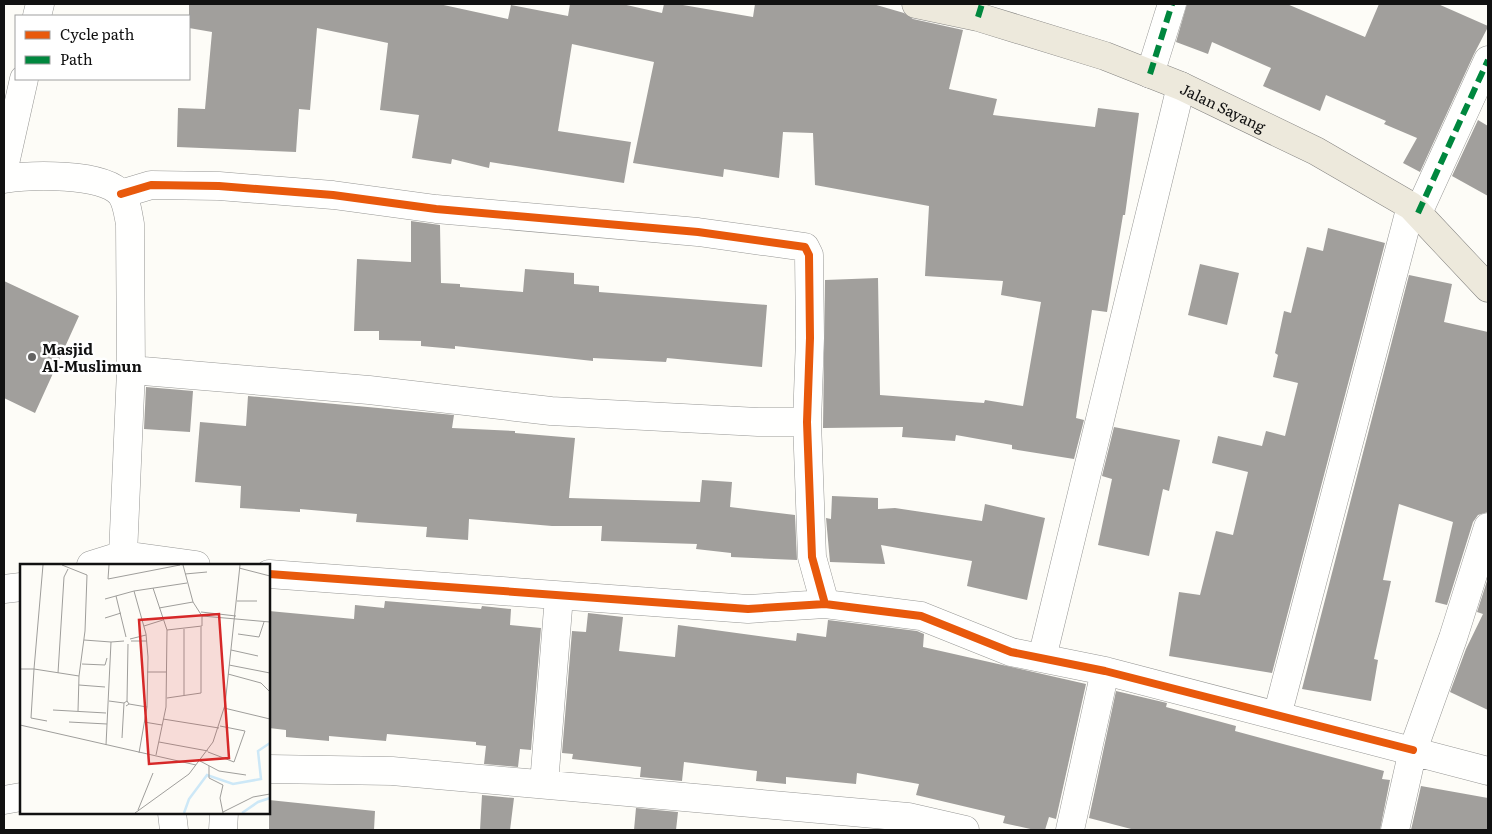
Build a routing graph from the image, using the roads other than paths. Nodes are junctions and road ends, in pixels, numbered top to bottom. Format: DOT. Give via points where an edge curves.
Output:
graph roads {
  1 [pos="916,4"];
  2 [pos="1172,4"];
  3 [pos="980,10"];
  4 [pos="1488,60"];
  5 [pos="1150,74"];
  6 [pos="24,80"];
  7 [pos="1181,86"];
  8 [pos="4,168"];
  9 [pos="4,179"];
  10 [pos="120,194"];
  11 [pos="1414,209"];
  12 [pos="1488,288"];
  13 [pos="131,370"];
  14 [pos="808,422"];
  15 [pos="1488,527"];
  16 [pos="123,555"];
  17 [pos="94,564"];
  18 [pos="189,564"];
  19 [pos="270,574"];
  20 [pos="559,596"];
  21 [pos="825,604"];
  22 [pos="1042,658"];
  23 [pos="1105,671"];
  24 [pos="1277,716"];
  25 [pos="1413,750"];
  26 [pos="270,769"];
  27 [pos="1488,771"];
  28 [pos="544,784"];
  29 [pos="20,797"];
  30 [pos="4,800"];
  31 [pos="172,814"];
  32 [pos="224,814"];
  33 [pos="906,824"];
  34 [pos="174,830"];
  35 [pos="223,830"];
  36 [pos="965,830"];
  37 [pos="1070,830"];
  38 [pos="1394,830"];
  1 -- 3 [label="main road, Jalan Sayang"];
  2 -- 5 [label="street"];
  3 -- 5 [label="main road, Jalan Sayang"];
  4 -- 11 [label="street"];
  5 -- 7 [label="main road, Jalan Sayang"];
  6 -- 8 [label="street"];
  7 -- 11 [label="main road, Jalan Sayang" via="1316,151"];
  7 -- 22 [label="street"];
  9 -- 10 [label="street" via="25,175 59,176 106,185"];
  10 -- 13 [label="street" via="130,224"];
  10 -- 14 [label="street" via="151,185 219,186 323,194 436,209 698,232 805,247 809,255"];
  11 -- 12 [label="main road, Jalan Sayang"];
  11 -- 24 [label="street"];
  13 -- 14 [label="street" via="369,390 551,411"];
  13 -- 16 [label="street"];
  14 -- 21 [label="street" via="812,557"];
  15 -- 25 [label="street"];
  16 -- 17 [label="street"];
  16 -- 18 [label="street"];
  19 -- 20 [label="street"];
  20 -- 21 [label="street" via="748,609"];
  20 -- 28 [label="street"];
  21 -- 22 [label="street" via="921,616 1011,652"];
  22 -- 23 [label="street"];
  23 -- 24 [label="street"];
  23 -- 37 [label="street"];
  24 -- 25 [label="street"];
  25 -- 27 [label="street"];
  25 -- 38 [label="street"];
  26 -- 28 [label="street" via="392,772"];
  28 -- 33 [label="street"];
  29 -- 30 [label="street"];
  31 -- 34 [label="street"];
  32 -- 35 [label="street"];
  33 -- 36 [label="street"];
}
